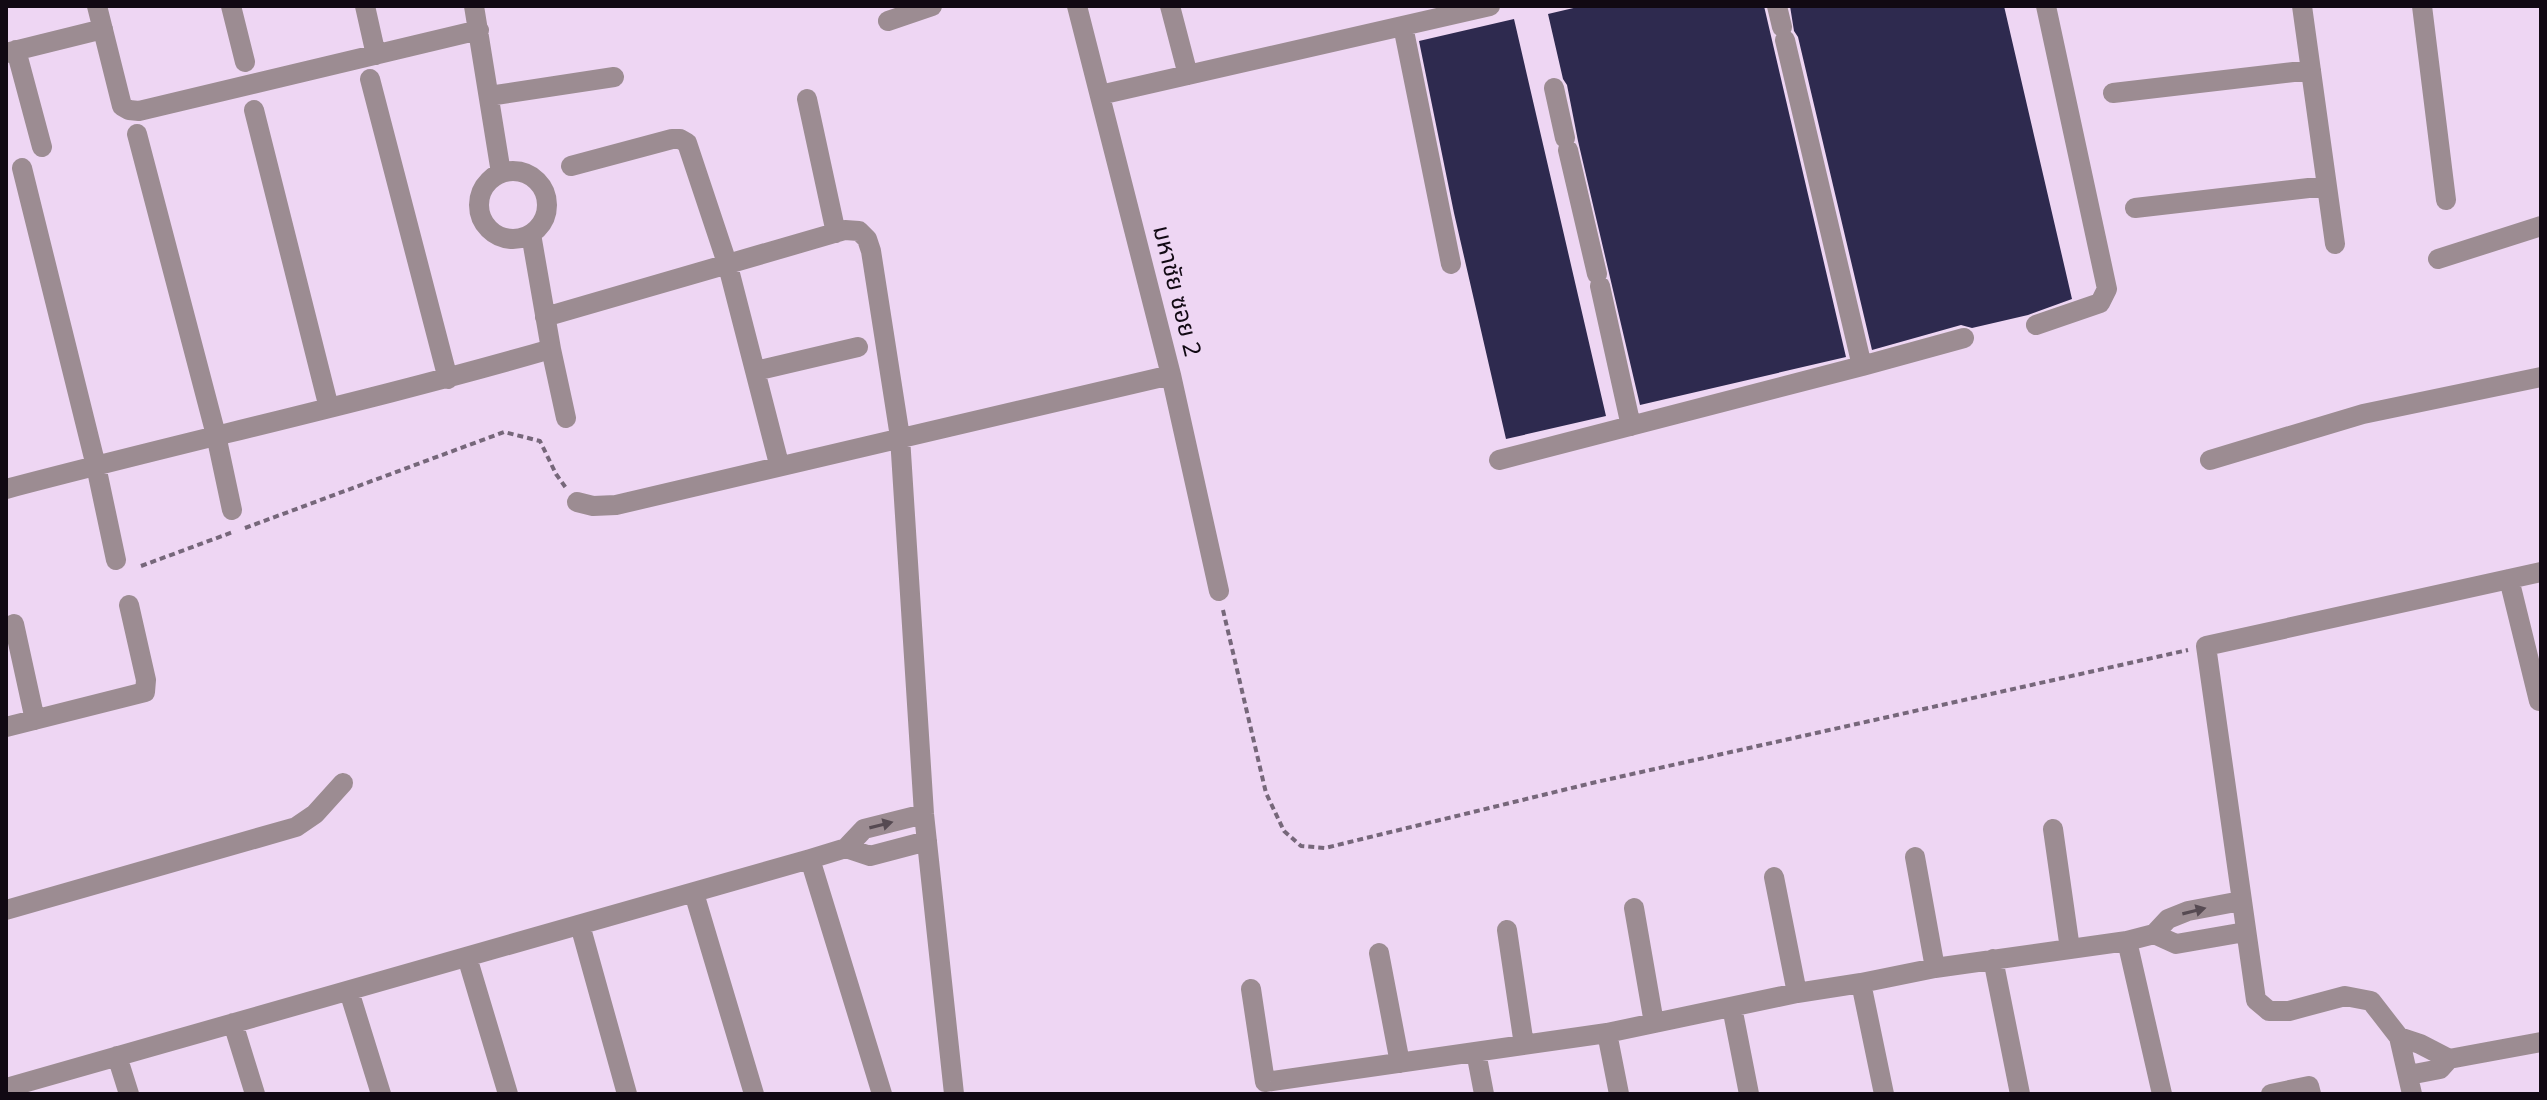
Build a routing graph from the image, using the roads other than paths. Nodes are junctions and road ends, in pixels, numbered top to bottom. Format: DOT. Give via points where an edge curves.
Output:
graph roads {
  1 [pos="97,6"];
  2 [pos="231,6"];
  3 [pos="365,6"];
  4 [pos="474,6"];
  5 [pos="932,6"];
  6 [pos="1077,6"];
  7 [pos="1170,6"];
  8 [pos="1490,6"];
  9 [pos="1777,6"];
  10 [pos="2046,6"];
  11 [pos="2302,6"];
  12 [pos="2422,6"];
  13 [pos="888,21"];
  14 [pos="1403,26"];
  15 [pos="103,29"];
  16 [pos="479,30"];
  17 [pos="11,52"];
  18 [pos="376,55"];
  19 [pos="245,62"];
  20 [pos="2311,70"];
  21 [pos="1188,75"];
  22 [pos="614,77"];
  23 [pos="370,79"];
  24 [pos="1554,88"];
  25 [pos="2113,93"];
  26 [pos="1100,95"];
  27 [pos="489,96"];
  28 [pos="807,99"];
  29 [pos="254,110"];
  30 [pos="137,134"];
  31 [pos="42,147"];
  32 [pos="571,166"];
  33 [pos="22,168"];
  34 [pos="501,173"];
  35 [pos="2326,186"];
  36 [pos="2446,200"];
  37 [pos="2135,208"];
  38 [pos="2541,226"];
  39 [pos="836,233"];
  40 [pos="531,234"];
  41 [pos="2335,244"];
  42 [pos="2438,259"];
  43 [pos="1451,264"];
  44 [pos="728,266"];
  45 [pos="545,317"];
  46 [pos="2036,325"];
  47 [pos="1964,338"];
  48 [pos="858,347"];
  49 [pos="551,349"];
  50 [pos="1862,366"];
  51 [pos="756,371"];
  52 [pos="1171,375"];
  53 [pos="2541,377"];
  54 [pos="448,379"];
  55 [pos="329,408"];
  56 [pos="566,418"];
  57 [pos="1631,426"];
  58 [pos="216,435"];
  59 [pos="900,437"];
  60 [pos="778,460"];
  61 [pos="1499,460"];
  62 [pos="2210,460"];
  63 [pos="96,466"];
  64 [pos="6,489"];
  65 [pos="577,502"];
  66 [pos="232,510"];
  67 [pos="116,560"];
  68 [pos="2541,572"];
  69 [pos="2509,579"];
  70 [pos="1219,591"];
  71 [pos="129,605"];
  72 [pos="14,624"];
  73 [pos="2539,701"];
  74 [pos="35,720"];
  75 [pos="6,727"];
  76 [pos="343,783"];
  77 [pos="924,814"];
  78 [pos="2053,829"];
  79 [pos="927,841"];
  80 [pos="846,848"];
  81 [pos="1915,857"];
  82 [pos="810,859"];
  83 [pos="1774,877"];
  84 [pos="694,893"];
  85 [pos="2241,901"];
  86 [pos="1634,908"];
  87 [pos="6,910"];
  88 [pos="580,925"];
  89 [pos="1507,930"];
  90 [pos="2245,932"];
  91 [pos="2154,934"];
  92 [pos="2127,941"];
  93 [pos="2070,949"];
  94 [pos="1379,953"];
  95 [pos="467,957"];
  96 [pos="1993,959"];
  97 [pos="1935,968"];
  98 [pos="1861,983"];
  99 [pos="1251,989"];
  100 [pos="349,991"];
  101 [pos="1797,993"];
  102 [pos="1732,1007"];
  103 [pos="233,1023"];
  104 [pos="1654,1023"];
  105 [pos="1607,1033"];
  106 [pos="2399,1037"];
  107 [pos="2541,1042"];
  108 [pos="1524,1045"];
  109 [pos="1476,1052"];
  110 [pos="117,1056"];
  111 [pos="2449,1059"];
  112 [pos="1400,1063"];
  113 [pos="2410,1085"];
  114 [pos="6,1088"];
  115 [pos="129,1094"];
  116 [pos="255,1094"];
  117 [pos="381,1094"];
  118 [pos="508,1094"];
  119 [pos="627,1094"];
  120 [pos="754,1094"];
  121 [pos="882,1094"];
  122 [pos="954,1094"];
  123 [pos="1484,1094"];
  124 [pos="1619,1094"];
  125 [pos="1749,1094"];
  126 [pos="1884,1094"];
  127 [pos="2020,1094"];
  128 [pos="2162,1094"];
  129 [pos="2271,1094"];
  130 [pos="2311,1094"];
  1 -- 15 [label="street"];
  2 -- 19 [label="street"];
  3 -- 18 [label="street"];
  4 -- 16 [label="street"];
  5 -- 13 [label="street"];
  6 -- 26 [label="street, มหาชัย ซอย 2"];
  7 -- 21 [label="street"];
  8 -- 14 [label="street"];
  9 -- 50 [label="street"];
  10 -- 46 [label="street" via="2107,289 2100,303"];
  11 -- 20 [label="street"];
  12 -- 36 [label="street"];
  14 -- 21 [label="street"];
  14 -- 43 [label="street"];
  15 -- 17 [label="street"];
  15 -- 18 [label="street" via="122,106 139,111"];
  16 -- 18 [label="street"];
  16 -- 27 [label="street"];
  17 -- 31 [label="street"];
  20 -- 25 [label="street"];
  20 -- 35 [label="street"];
  21 -- 26 [label="street"];
  22 -- 27 [label="street"];
  23 -- 54 [label="street"];
  24 -- 57 [label="street"];
  26 -- 52 [label="street, มหาชัย ซอย 2"];
  27 -- 34 [label="street"];
  28 -- 39 [label="street"];
  29 -- 55 [label="street"];
  30 -- 58 [label="street"];
  32 -- 44 [label="street" via="672,139 687,143"];
  33 -- 63 [label="street"];
  34 -- 40 [label="street" via="523,172 541,184 545,217"];
  34 -- 40 [label="street" via="482,189 480,214 495,234 519,239"];
  35 -- 37 [label="street"];
  35 -- 41 [label="street"];
  38 -- 42 [label="street"];
  39 -- 44 [label="street"];
  39 -- 59 [label="street" via="859,231 871,251"];
  40 -- 45 [label="street"];
  44 -- 45 [label="street"];
  44 -- 51 [label="street"];
  45 -- 49 [label="street"];
  47 -- 50 [label="street"];
  48 -- 51 [label="street"];
  49 -- 54 [label="street"];
  49 -- 56 [label="street"];
  50 -- 57 [label="street"];
  51 -- 60 [label="street"];
  52 -- 59 [label="street"];
  52 -- 70 [label="street, มหาชัย ซอย 2"];
  53 -- 62 [label="street" via="2363,414"];
  54 -- 55 [label="street"];
  55 -- 58 [label="street"];
  57 -- 61 [label="street"];
  58 -- 63 [label="street"];
  58 -- 66 [label="street"];
  59 -- 65 [label="street" via="616,505"];
  59 -- 77 [label="street"];
  63 -- 64 [label="street"];
  63 -- 67 [label="street"];
  68 -- 69 [label="street"];
  69 -- 73 [label="street"];
  69 -- 85 [label="street" via="2206,646"];
  71 -- 74 [label="street" via="145,692"];
  72 -- 74 [label="street"];
  74 -- 75 [label="street"];
  76 -- 87 [label="street" via="296,827"];
  77 -- 79 [label="street"];
  80 -- 77 [label="street, one-way" via="864,829"];
  78 -- 93 [label="street"];
  79 -- 80 [label="street" via="870,856"];
  79 -- 122 [label="street"];
  80 -- 82 [label="street"];
  81 -- 97 [label="street"];
  82 -- 84 [label="street"];
  82 -- 121 [label="street"];
  83 -- 101 [label="street"];
  84 -- 88 [label="street"];
  84 -- 120 [label="street"];
  85 -- 90 [label="street"];
  91 -- 85 [label="street, one-way" via="2178,915"];
  86 -- 104 [label="street"];
  88 -- 95 [label="street"];
  88 -- 119 [label="street"];
  89 -- 108 [label="street"];
  90 -- 91 [label="street" via="2176,944"];
  90 -- 106 [label="street" via="2256,1000 2269,1011 2345,996 2371,1001"];
  91 -- 92 [label="street"];
  92 -- 93 [label="street"];
  92 -- 128 [label="street"];
  93 -- 96 [label="street"];
  94 -- 112 [label="street"];
  95 -- 100 [label="street"];
  95 -- 118 [label="street"];
  96 -- 97 [label="street"];
  96 -- 127 [label="street"];
  97 -- 98 [label="street"];
  98 -- 101 [label="street"];
  98 -- 126 [label="street"];
  99 -- 112 [label="street" via="1265,1082"];
  100 -- 103 [label="street"];
  100 -- 117 [label="street"];
  101 -- 102 [label="street"];
  102 -- 104 [label="street"];
  102 -- 125 [label="street"];
  103 -- 110 [label="street"];
  103 -- 116 [label="street"];
  104 -- 105 [label="street"];
  105 -- 108 [label="street"];
  105 -- 124 [label="street"];
  106 -- 111 [label="street"];
  106 -- 113 [label="street"];
  107 -- 111 [label="street"];
  108 -- 109 [label="street"];
  109 -- 112 [label="street"];
  109 -- 123 [label="street"];
  110 -- 114 [label="street"];
  110 -- 115 [label="street"];
  111 -- 113 [label="street"];
  129 -- 130 [label="street" via="2309,1086"];
}
